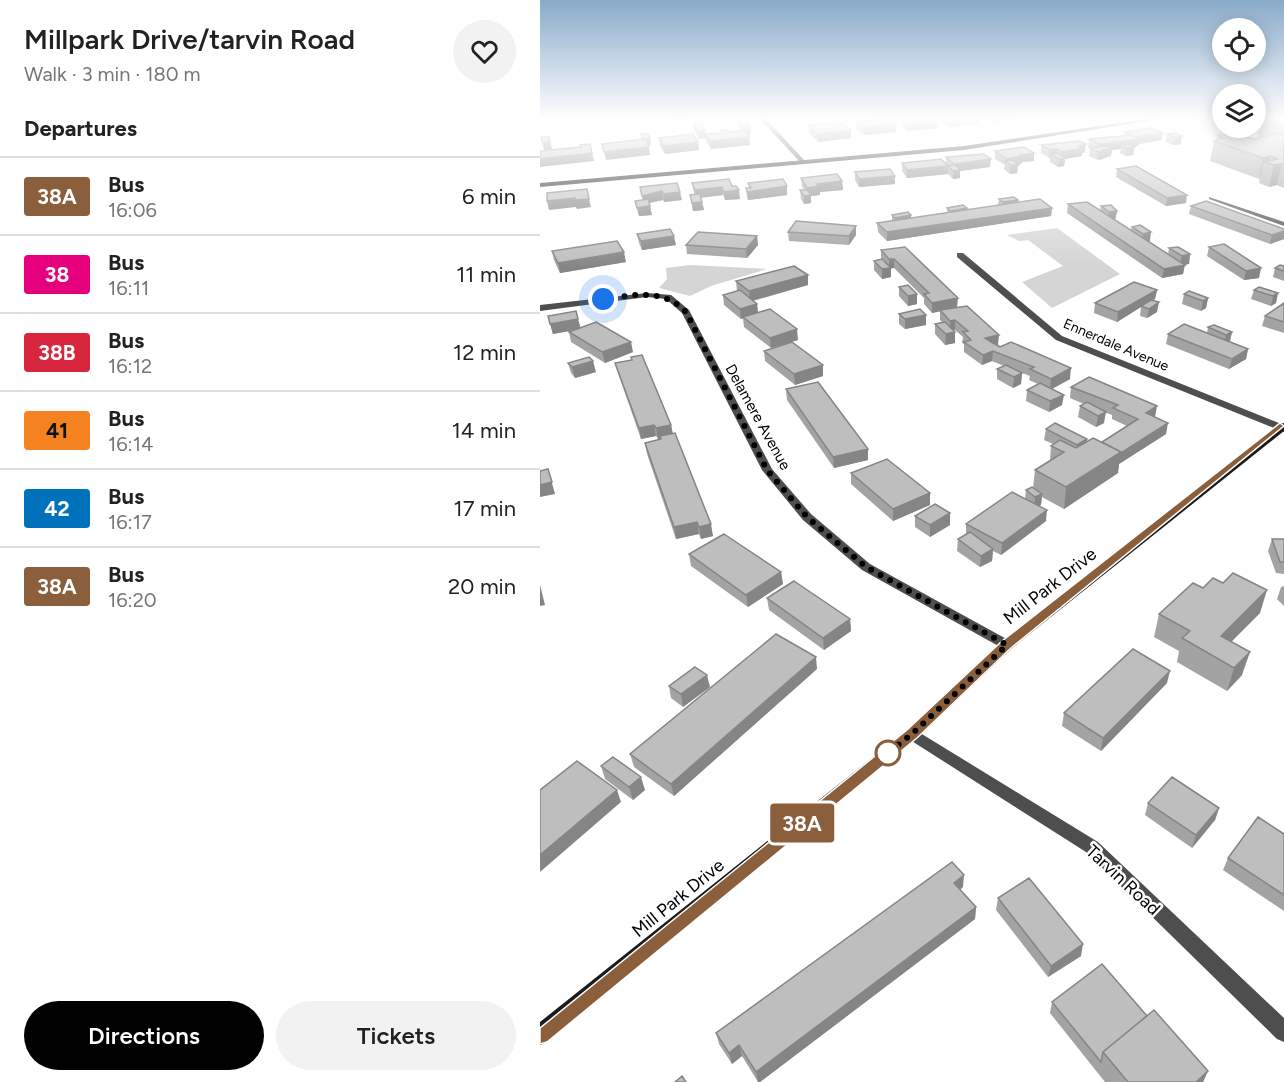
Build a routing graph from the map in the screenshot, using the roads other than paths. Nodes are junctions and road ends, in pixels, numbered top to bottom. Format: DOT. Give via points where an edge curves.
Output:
graph roads {
  1 [pos="740,167"];
  2 [pos="540,185"];
  3 [pos="1211,198"];
  4 [pos="1284,224"];
  5 [pos="960,255"];
  6 [pos="540,308"];
  7 [pos="1283,427"];
  8 [pos="1007,645"];
  9 [pos="912,734"];
  10 [pos="1284,1032"];
  11 [pos="540,1035"];
  1 -- 2 [label="street"];
  3 -- 4 [label="street"];
  5 -- 7 [label="street, Ennerdale Avenue" via="1059,338"];
  6 -- 8 [label="street, Delamere Avenue" via="624,296 668,297 686,312 767,470 807,517 866,567"];
  7 -- 8 [label="street, Mill Park Drive"];
  8 -- 9 [label="street, Mill Park Drive"];
  9 -- 10 [label="street, Tarvin Road" via="1092,848"];
  9 -- 11 [label="street, Mill Park Drive"];
}
